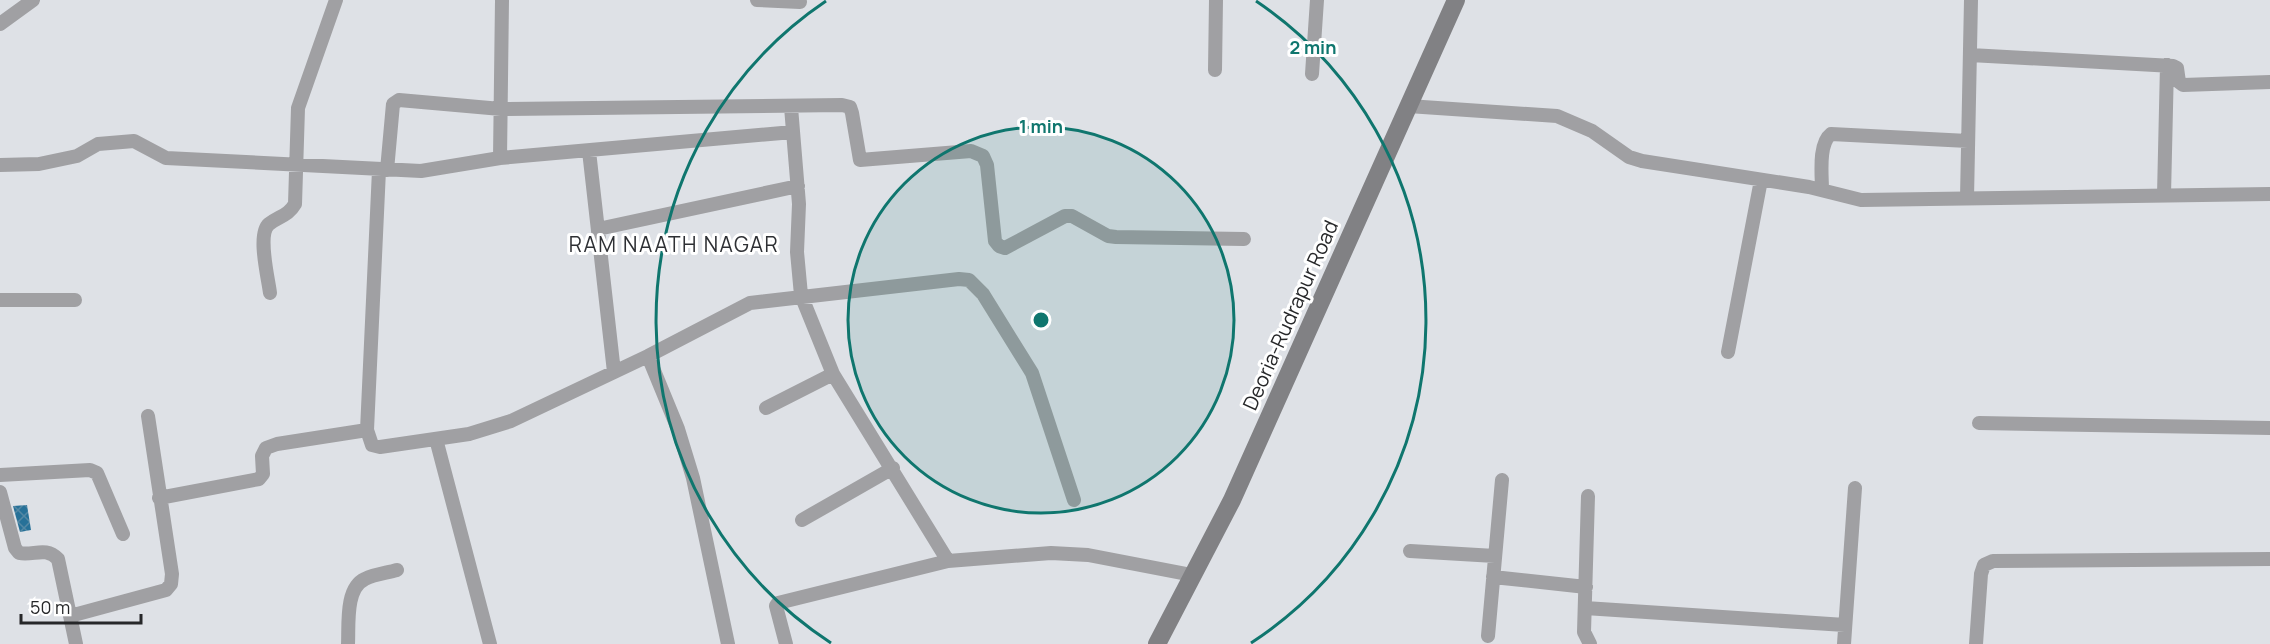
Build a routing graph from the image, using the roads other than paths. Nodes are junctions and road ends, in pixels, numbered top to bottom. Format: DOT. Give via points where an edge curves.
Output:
graph roads {
  1 [pos="33,0"];
  2 [pos="336,0"];
  3 [pos="502,0"];
  4 [pos="757,0"];
  5 [pos="1216,0"];
  6 [pos="1317,0"];
  7 [pos="1456,0"];
  8 [pos="1971,0"];
  9 [pos="800,2"];
  10 [pos="0,24"];
  11 [pos="1970,55"];
  12 [pos="2167,65"];
  13 [pos="1215,70"];
  14 [pos="1312,74"];
  15 [pos="2270,82"];
  16 [pos="1408,106"];
  17 [pos="791,107"];
  18 [pos="501,109"];
  19 [pos="793,132"];
  20 [pos="1968,141"];
  21 [pos="590,151"];
  22 [pos="500,158"];
  23 [pos="0,165"];
  24 [pos="296,165"];
  25 [pos="383,170"];
  26 [pos="1761,180"];
  27 [pos="798,186"];
  28 [pos="1822,190"];
  29 [pos="2270,194"];
  30 [pos="2164,195"];
  31 [pos="1967,198"];
  32 [pos="598,229"];
  33 [pos="1244,239"];
  34 [pos="270,292"];
  35 [pos="801,295"];
  36 [pos="0,300"];
  37 [pos="75,300"];
  38 [pos="1728,352"];
  39 [pos="648,356"];
  40 [pos="614,372"];
  41 [pos="833,374"];
  42 [pos="766,408"];
  43 [pos="148,416"];
  44 [pos="1979,423"];
  45 [pos="2270,429"];
  46 [pos="367,430"];
  47 [pos="436,439"];
  48 [pos="893,468"];
  49 [pos="0,476"];
  50 [pos="1502,480"];
  51 [pos="1855,488"];
  52 [pos="0,492"];
  53 [pos="1588,496"];
  54 [pos="159,498"];
  55 [pos="1074,500"];
  56 [pos="802,520"];
  57 [pos="123,534"];
  58 [pos="1410,551"];
  59 [pos="1495,556"];
  60 [pos="2270,560"];
  61 [pos="948,561"];
  62 [pos="398,570"];
  63 [pos="1192,576"];
  64 [pos="1493,577"];
  65 [pos="1586,587"];
  66 [pos="1585,608"];
  67 [pos="70,616"];
  68 [pos="1845,625"];
  69 [pos="1488,636"];
  70 [pos="76,644"];
  71 [pos="348,644"];
  72 [pos="490,644"];
  73 [pos="728,644"];
  74 [pos="786,644"];
  75 [pos="1157,644"];
  76 [pos="1590,644"];
  77 [pos="1844,644"];
  78 [pos="1976,644"];
  1 -- 10 [label="street"];
  2 -- 24 [label="street" via="298,108"];
  3 -- 18 [label="street"];
  4 -- 9 [label="street"];
  5 -- 13 [label="street"];
  6 -- 14 [label="street"];
  7 -- 16 [label="main road, Deoria-Rudrapur Road"];
  8 -- 11 [label="street"];
  11 -- 12 [label="street"];
  11 -- 20 [label="street"];
  12 -- 15 [label="street" via="2177,68 2183,85"];
  12 -- 30 [label="street"];
  16 -- 26 [label="street" via="1557,116 1592,131 1629,157"];
  16 -- 63 [label="main road, Deoria-Rudrapur Road" via="1232,500"];
  17 -- 18 [label="street"];
  17 -- 19 [label="street"];
  17 -- 33 [label="street" via="850,107 860,160 971,151 983,156 995,241 1005,248 1065,216 1108,236"];
  18 -- 22 [label="street"];
  18 -- 25 [label="street" via="399,100 393,104"];
  19 -- 21 [label="street"];
  19 -- 27 [label="street"];
  20 -- 28 [label="street" via="1831,134 1824,147"];
  20 -- 31 [label="street"];
  21 -- 22 [label="street"];
  21 -- 32 [label="street"];
  22 -- 25 [label="street" via="421,171"];
  23 -- 24 [label="street" via="39,164 77,156 98,144 134,141 166,158"];
  24 -- 25 [label="street"];
  24 -- 34 [label="street" via="295,204 290,213 270,223 263,236"];
  25 -- 46 [label="street"];
  26 -- 28 [label="street"];
  26 -- 38 [label="street"];
  27 -- 32 [label="street"];
  27 -- 35 [label="street"];
  28 -- 31 [label="street" via="1861,200"];
  29 -- 30 [label="street"];
  30 -- 31 [label="street"];
  32 -- 40 [label="street"];
  35 -- 39 [label="street" via="750,303"];
  35 -- 41 [label="street"];
  35 -- 55 [label="street" via="969,280 983,294 1032,373"];
  36 -- 37 [label="street"];
  39 -- 40 [label="street"];
  39 -- 73 [label="street" via="693,478"];
  40 -- 47 [label="street" via="492,428"];
  41 -- 42 [label="street"];
  41 -- 48 [label="street"];
  43 -- 54 [label="street"];
  44 -- 45 [label="street"];
  46 -- 47 [label="street" via="372,445 380,447"];
  46 -- 54 [label="street" via="277,444 266,448 259,479"];
  47 -- 72 [label="street"];
  48 -- 56 [label="street"];
  48 -- 61 [label="street"];
  49 -- 57 [label="street" via="97,472"];
  50 -- 59 [label="street"];
  51 -- 68 [label="street"];
  52 -- 67 [label="street" via="19,553 41,550 58,559"];
  53 -- 65 [label="street"];
  54 -- 67 [label="street" via="171,584 166,590"];
  58 -- 59 [label="street"];
  59 -- 64 [label="street"];
  60 -- 78 [label="street" via="1993,561 1984,565 1981,574"];
  61 -- 63 [label="street" via="1051,553 1088,555"];
  61 -- 74 [label="street" via="778,603"];
  62 -- 71 [label="street" via="364,579 357,585 351,596"];
  63 -- 75 [label="main road, Deoria-Rudrapur Road"];
  64 -- 65 [label="street"];
  64 -- 69 [label="street"];
  65 -- 66 [label="street"];
  66 -- 68 [label="street"];
  66 -- 76 [label="street" via="1584,632"];
  67 -- 70 [label="street"];
  68 -- 77 [label="street"];
}
